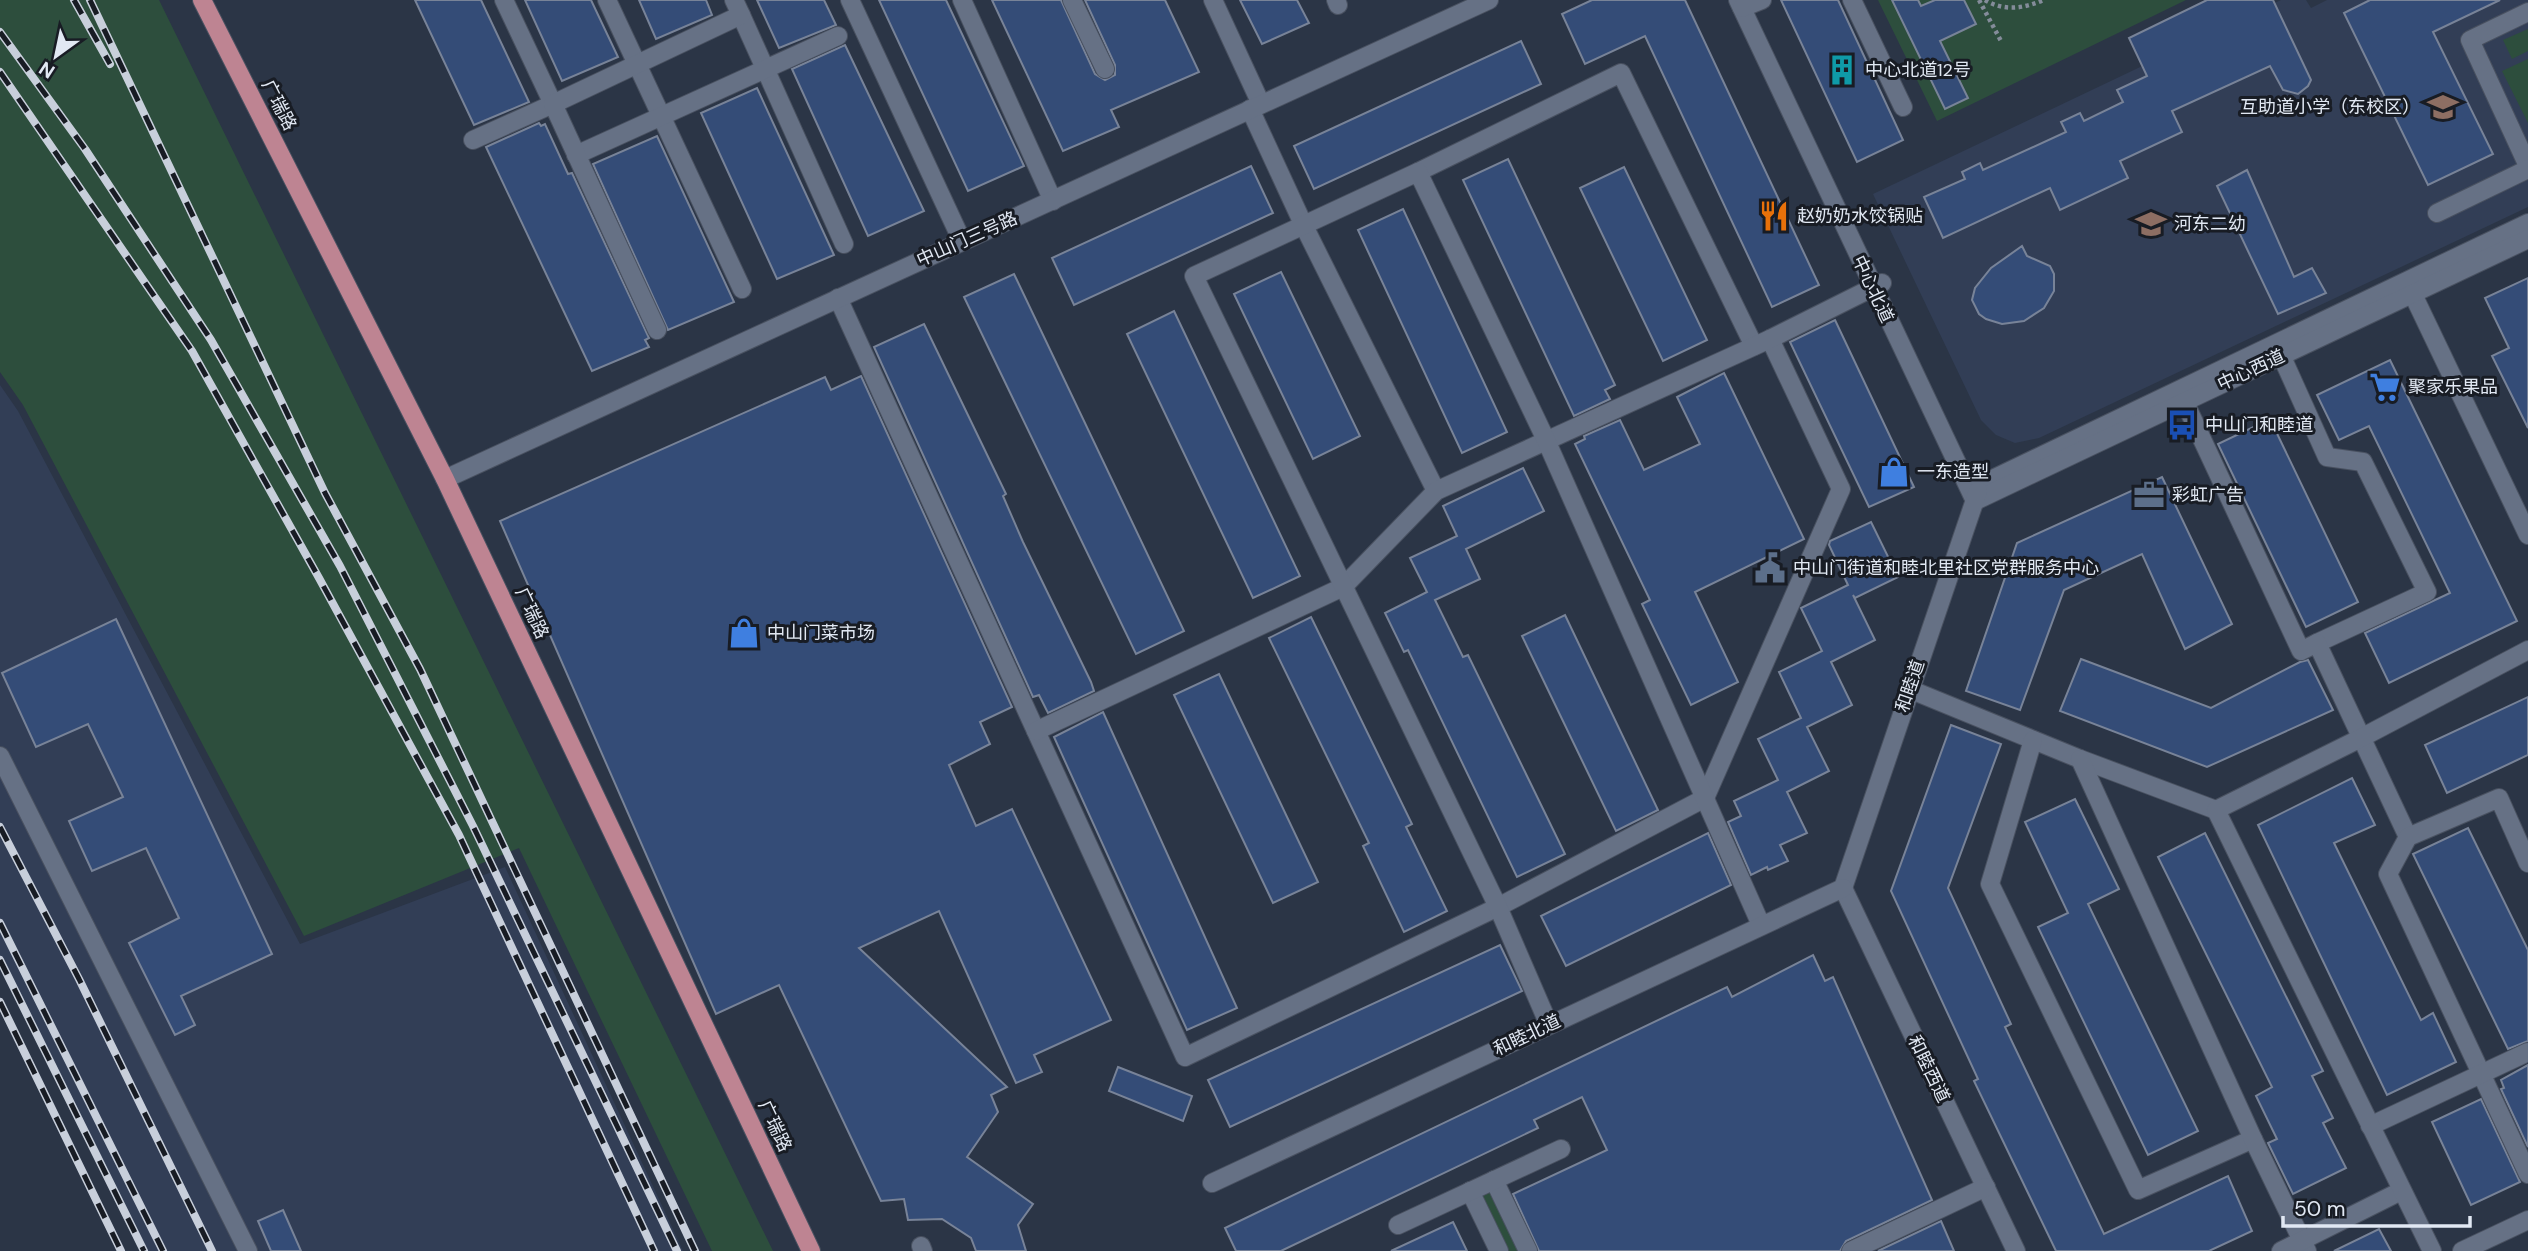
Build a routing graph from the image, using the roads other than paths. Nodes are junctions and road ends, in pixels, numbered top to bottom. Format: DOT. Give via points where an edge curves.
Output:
graph roads {
  1 [pos="202,0"];
  2 [pos="504,0"];
  3 [pos="607,0"];
  4 [pos="850,0"];
  5 [pos="962,0"];
  6 [pos="1072,0"];
  7 [pos="1213,0"];
  8 [pos="1489,0"];
  9 [pos="1852,0"];
  10 [pos="1749,2"];
  11 [pos="1465,5"];
  12 [pos="738,7"];
  13 [pos="2528,12"];
  14 [pos="838,36"];
  15 [pos="636,63"];
  16 [pos="767,69"];
  17 [pos="1105,69"];
  18 [pos="552,104"];
  19 [pos="1256,107"];
  20 [pos="1903,107"];
  21 [pos="663,116"];
  22 [pos="473,140"];
  23 [pos="576,155"];
  24 [pos="2528,167"];
  25 [pos="1418,172"];
  26 [pos="1053,201"];
  27 [pos="2437,213"];
  28 [pos="2528,223"];
  29 [pos="1304,226"];
  30 [pos="2528,239"];
  31 [pos="962,241"];
  32 [pos="844,244"];
  33 [pos="2415,284"];
  34 [pos="1877,285"];
  35 [pos="742,289"];
  36 [pos="838,298"];
  37 [pos="657,330"];
  38 [pos="1762,342"];
  39 [pos="2279,350"];
  40 [pos="2182,396"];
  41 [pos="1546,440"];
  42 [pos="445,479"];
  43 [pos="1436,491"];
  44 [pos="1977,493"];
  45 [pos="2528,508"];
  46 [pos="2528,535"];
  47 [pos="1343,587"];
  48 [pos="2317,643"];
  49 [pos="2528,650"];
  50 [pos="1909,690"];
  51 [pos="1037,731"];
  52 [pos="2361,737"];
  53 [pos="2033,740"];
  54 [pos="0,756"];
  55 [pos="2080,759"];
  56 [pos="1705,799"];
  57 [pos="2216,810"];
  58 [pos="2409,837"];
  59 [pos="2528,863"];
  60 [pos="1843,888"];
  61 [pos="1498,907"];
  62 [pos="1761,925"];
  63 [pos="1549,1025"];
  64 [pos="2528,1052"];
  65 [pos="2482,1074"];
  66 [pos="2370,1126"];
  67 [pos="2253,1139"];
  68 [pos="1561,1149"];
  69 [pos="2528,1174"];
  70 [pos="1494,1180"];
  71 [pos="1212,1183"];
  72 [pos="1986,1187"];
  73 [pos="1470,1191"];
  74 [pos="2401,1191"];
  75 [pos="2528,1220"];
  76 [pos="1398,1225"];
  77 [pos="2305,1246"];
  78 [pos="248,1251"];
  79 [pos="811,1251"];
  80 [pos="1499,1251"];
  81 [pos="1528,1251"];
  82 [pos="1852,1251"];
  83 [pos="2016,1251"];
  84 [pos="2281,1251"];
  85 [pos="2432,1251"];
  86 [pos="2462,1251"];
  1 -- 42 [label="main road, 广瑞路"];
  2 -- 18 [label="street"];
  3 -- 15 [label="street"];
  4 -- 31 [label="street"];
  5 -- 26 [label="street"];
  6 -- 17 [label="street"];
  7 -- 19 [label="street"];
  8 -- 11 [label="street, 中山门三号路"];
  9 -- 20 [label="street"];
  10 -- 34 [label="street, 中心北道"];
  11 -- 19 [label="street, 中山门三号路"];
  12 -- 15 [label="street"];
  12 -- 16 [label="street"];
  13 -- 24 [label="street" via="2470,40"];
  14 -- 16 [label="street"];
  15 -- 18 [label="street"];
  15 -- 21 [label="street"];
  16 -- 21 [label="street"];
  16 -- 32 [label="street"];
  18 -- 22 [label="street"];
  18 -- 23 [label="street"];
  19 -- 26 [label="street, 中山门三号路"];
  19 -- 29 [label="street"];
  21 -- 23 [label="street"];
  21 -- 35 [label="street"];
  23 -- 37 [label="street"];
  24 -- 27 [label="street"];
  25 -- 29 [label="street"];
  25 -- 38 [label="street" via="1621,73"];
  25 -- 41 [label="street"];
  26 -- 31 [label="street, 中山门三号路"];
  28 -- 33 [label="street, 中心西道"];
  29 -- 43 [label="street"];
  29 -- 47 [label="street" via="1194,276"];
  30 -- 33 [label="street, 中心西道"];
  31 -- 36 [label="street, 中山门三号路"];
  33 -- 39 [label="street, 中心西道"];
  33 -- 45 [label="street"];
  33 -- 46 [label="street"];
  34 -- 38 [label="street"];
  34 -- 44 [label="street, 中心北道"];
  36 -- 42 [label="street, 中山门三号路"];
  36 -- 51 [label="street"];
  38 -- 41 [label="street"];
  38 -- 56 [label="street" via="1841,489"];
  39 -- 40 [label="street, 中心西道"];
  39 -- 48 [label="street" via="2327,457 2363,462 2427,592"];
  40 -- 44 [label="street, 中心西道"];
  40 -- 48 [label="street" via="2301,651"];
  41 -- 43 [label="street"];
  41 -- 56 [label="street"];
  42 -- 79 [label="main road, 广瑞路"];
  43 -- 47 [label="street"];
  44 -- 50 [label="street, 和睦道"];
  47 -- 51 [label="street"];
  47 -- 61 [label="street"];
  48 -- 52 [label="street"];
  49 -- 52 [label="street"];
  50 -- 53 [label="street"];
  50 -- 60 [label="street, 和睦道"];
  51 -- 61 [label="street" via="1185,1057"];
  52 -- 57 [label="street"];
  52 -- 58 [label="street"];
  53 -- 55 [label="street"];
  53 -- 67 [label="street" via="1990,884 2138,1190"];
  54 -- 78 [label="street"];
  55 -- 57 [label="street"];
  55 -- 67 [label="street"];
  56 -- 61 [label="street"];
  56 -- 62 [label="street"];
  57 -- 66 [label="street"];
  58 -- 59 [label="street" via="2499,798"];
  58 -- 65 [label="street" via="2388,874"];
  60 -- 62 [label="street, 和睦北道"];
  60 -- 72 [label="street, 和睦西道"];
  61 -- 63 [label="street"];
  62 -- 63 [label="street, 和睦北道"];
  63 -- 71 [label="street, 和睦北道"];
  64 -- 65 [label="street"];
  65 -- 66 [label="street"];
  65 -- 69 [label="street"];
  66 -- 74 [label="street"];
  67 -- 77 [label="street"];
  68 -- 70 [label="street"];
  70 -- 73 [label="street"];
  70 -- 81 [label="street"];
  72 -- 82 [label="street"];
  72 -- 83 [label="street, 和睦西道"];
  73 -- 76 [label="street"];
  73 -- 80 [label="street"];
  74 -- 77 [label="street"];
  74 -- 85 [label="street"];
  75 -- 86 [label="street"];
  77 -- 84 [label="street"];
}
